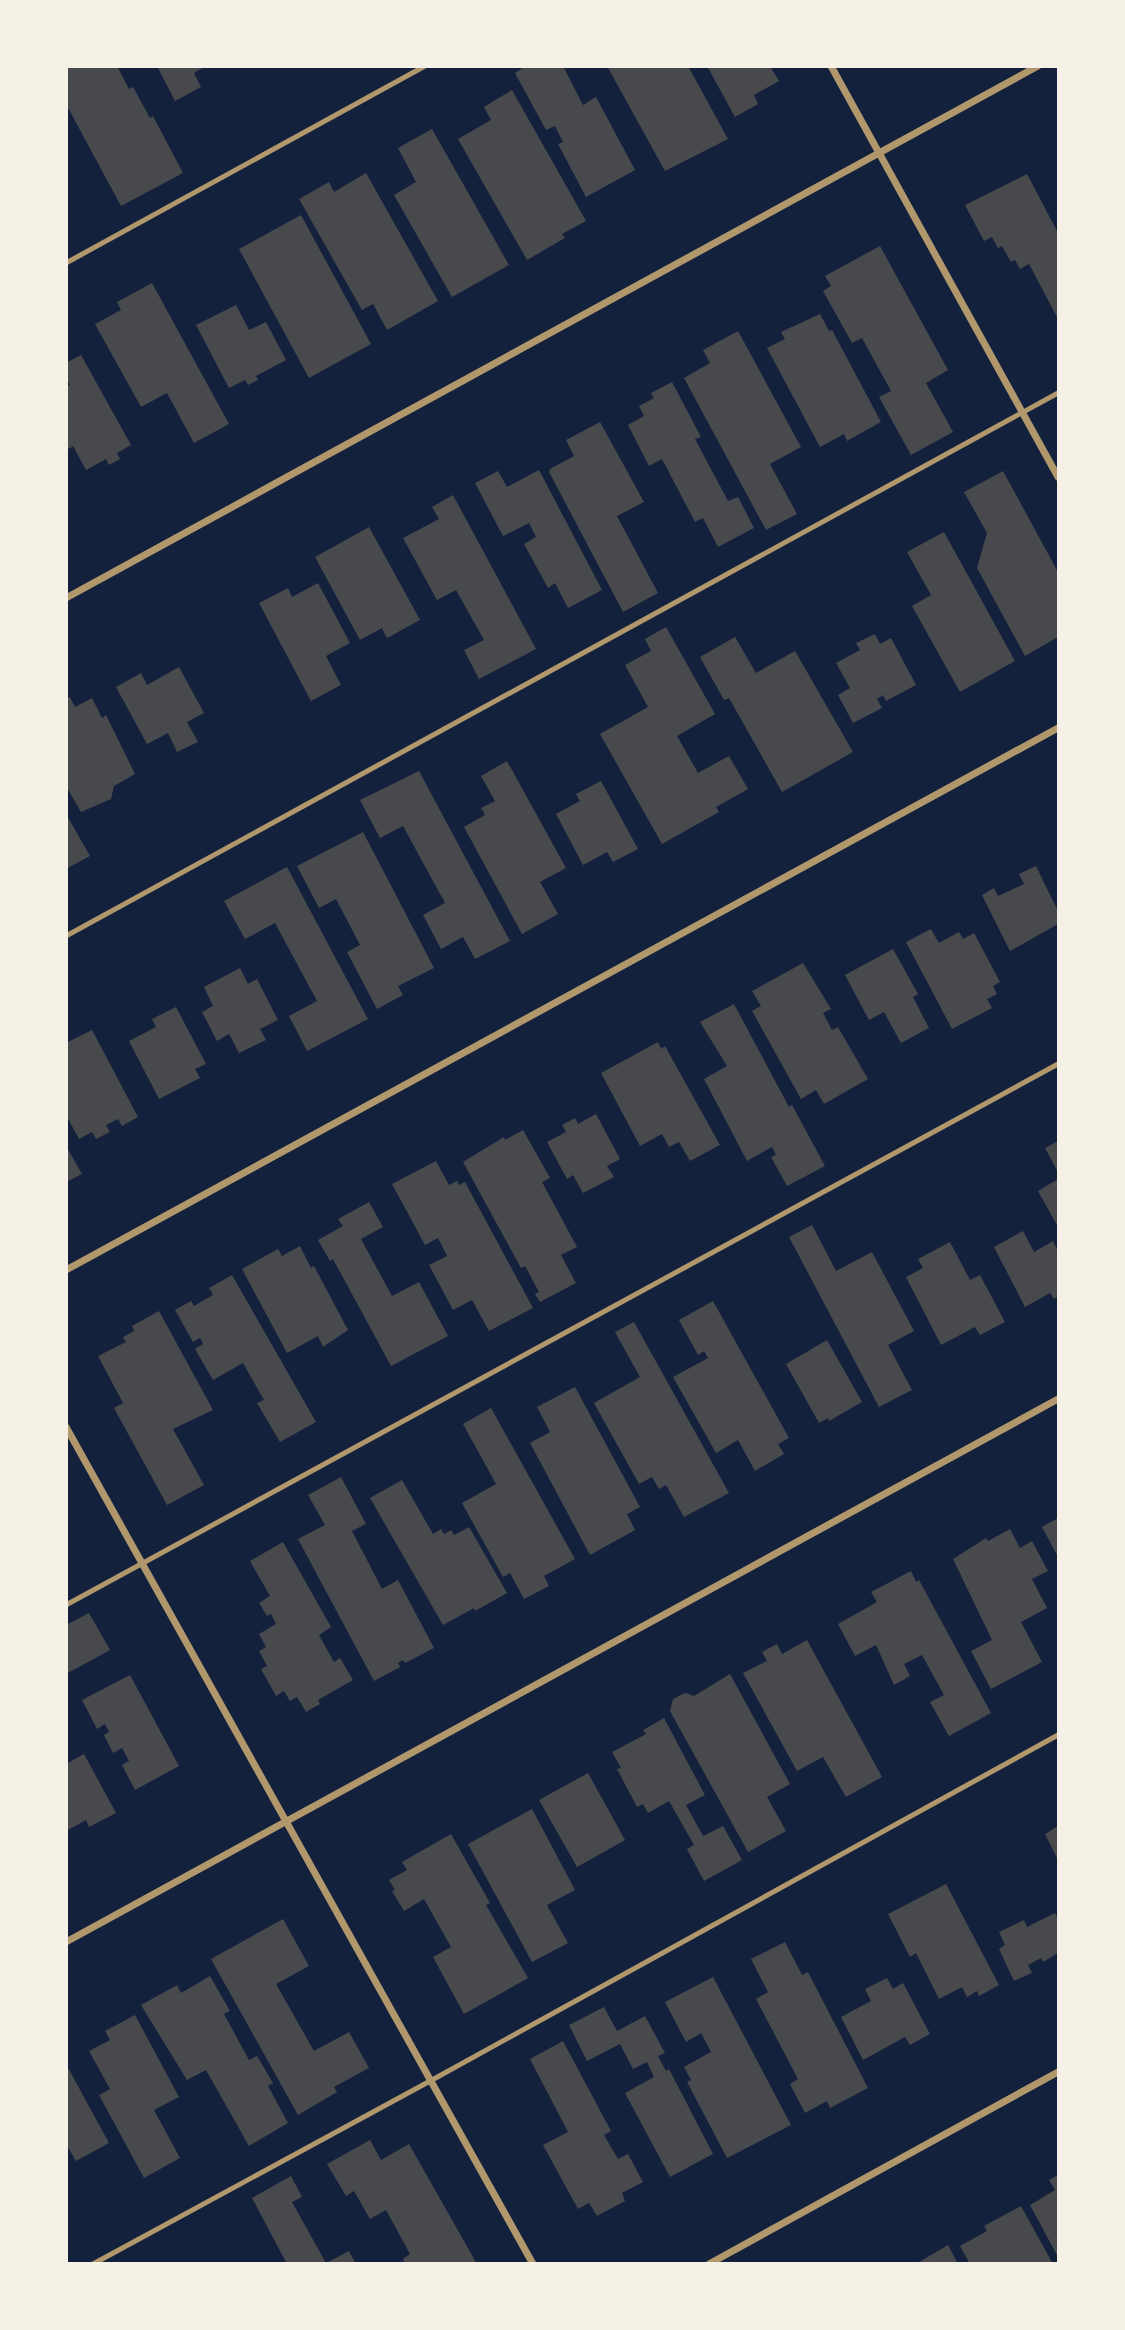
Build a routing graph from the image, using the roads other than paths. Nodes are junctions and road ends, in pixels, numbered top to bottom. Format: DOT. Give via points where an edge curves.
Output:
graph roads {
  1 [pos="425,66"];
  2 [pos="831,66"];
  3 [pos="1038,66"];
  4 [pos="879,154"];
  5 [pos="66,263"];
  6 [pos="1059,393"];
  7 [pos="1022,413"];
  8 [pos="1059,477"];
  9 [pos="66,598"];
  10 [pos="1059,727"];
  11 [pos="66,936"];
  12 [pos="1059,1064"];
  13 [pos="66,1270"];
  14 [pos="1059,1399"];
  15 [pos="66,1427"];
  16 [pos="143,1564"];
  17 [pos="66,1605"];
  18 [pos="1059,1735"];
  19 [pos="287,1823"];
  20 [pos="66,1942"];
  21 [pos="1059,2072"];
  22 [pos="432,2080"];
  23 [pos="93,2263"];
  24 [pos="533,2263"];
  25 [pos="709,2263"];
  1 -- 5 [label="lane"];
  2 -- 4 [label="street"];
  3 -- 4 [label="street"];
  4 -- 7 [label="street"];
  4 -- 9 [label="street"];
  6 -- 7 [label="lane"];
  7 -- 8 [label="street"];
  7 -- 11 [label="lane"];
  10 -- 13 [label="street"];
  12 -- 16 [label="lane"];
  14 -- 19 [label="street"];
  15 -- 16 [label="street"];
  16 -- 17 [label="lane"];
  16 -- 19 [label="street"];
  18 -- 22 [label="lane"];
  19 -- 20 [label="street"];
  19 -- 22 [label="street"];
  21 -- 25 [label="street"];
  22 -- 23 [label="lane"];
  22 -- 24 [label="street"];
}
